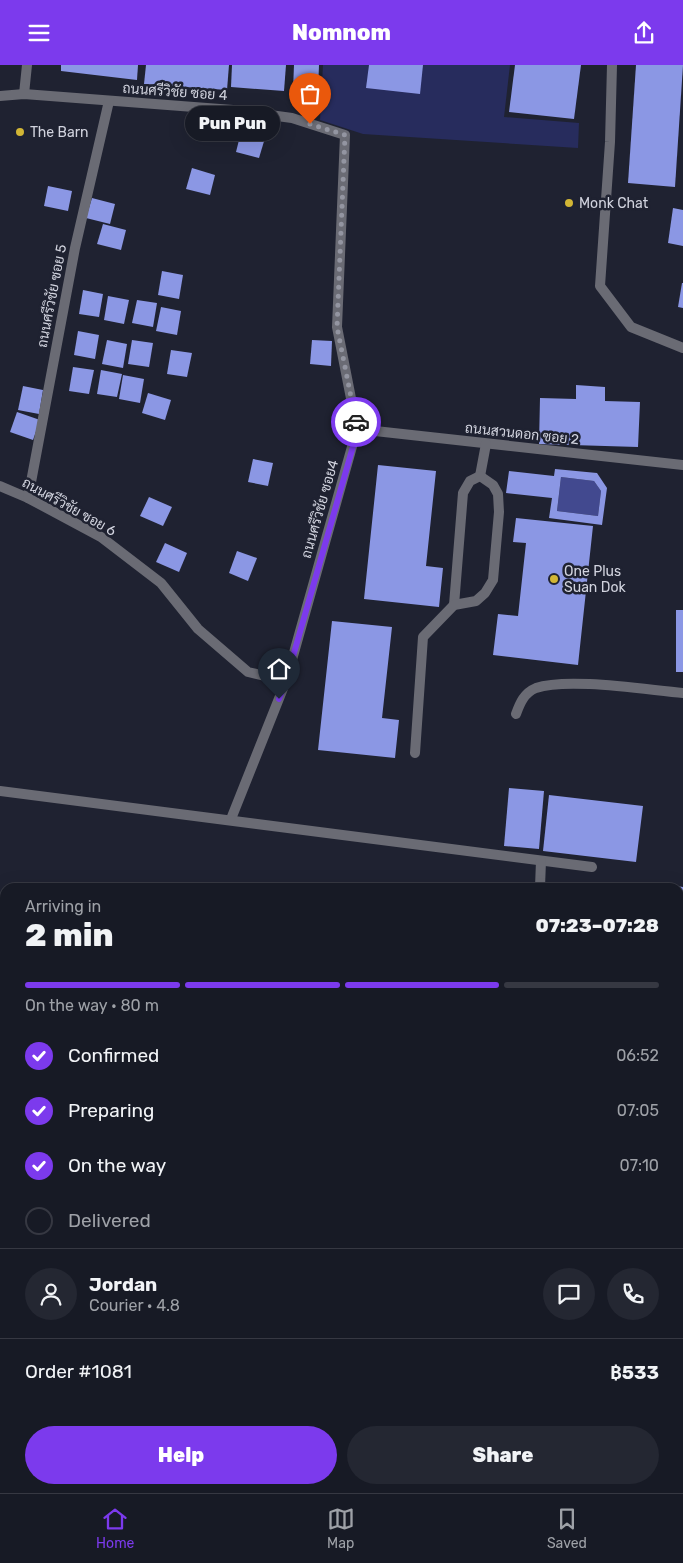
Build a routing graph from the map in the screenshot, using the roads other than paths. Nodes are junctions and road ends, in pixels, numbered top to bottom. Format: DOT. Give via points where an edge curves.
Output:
graph roads {
  1 [pos="27,65"];
  2 [pos="612,65"];
  3 [pos="24,94"];
  4 [pos="0,96"];
  5 [pos="109,101"];
  6 [pos="345,135"];
  7 [pos="683,348"];
  8 [pos="358,429"];
  9 [pos="486,444"];
  10 [pos="683,465"];
  11 [pos="480,477"];
  12 [pos="0,486"];
  13 [pos="28,498"];
  14 [pos="454,605"];
  15 [pos="286,681"];
  16 [pos="683,693"];
  17 [pos="516,714"];
  18 [pos="415,753"];
  19 [pos="0,791"];
  20 [pos="231,819"];
  21 [pos="541,861"];
  22 [pos="592,867"];
  23 [pos="540,883"];
  1 -- 3 [label="street"];
  2 -- 7 [label="street" via="600,286 630,327"];
  3 -- 4 [label="street, ถนนศรีวิชัย ซอย 4"];
  3 -- 5 [label="street, ถนนศรีวิชัย ซอย 4"];
  5 -- 6 [label="street, ถนนศรีวิชัย ซอย 4" via="272,115"];
  5 -- 13 [label="street, ถนนศรีวิชัย ซอย 5" via="75,248"];
  6 -- 8 [label="street, ถนนศรีวิชัย ซอย4" via="337,327"];
  8 -- 9 [label="street, ถนนสวนดอก ซอย 2"];
  8 -- 15 [label="street, ถนนศรีวิชัย ซอย4"];
  9 -- 10 [label="street, ถนนสวนดอก ซอย 2"];
  9 -- 11 [label="street"];
  11 -- 14 [label="street" via="470,481 463,493"];
  11 -- 14 [label="street" via="493,485 498,494 493,580 486,593 476,601"];
  12 -- 13 [label="street, ถนนศรีวิชัย ซอย 6"];
  13 -- 15 [label="street, ถนนศรีวิชัย ซอย 6" via="101,537 160,583 198,629 248,672"];
  14 -- 18 [label="street" via="423,637"];
  15 -- 20 [label="street, ถนนศรีวิชัย ซอย4"];
  16 -- 17 [label="street" via="551,685 535,689 522,698"];
  19 -- 20 [label="street"];
  20 -- 21 [label="street"];
  21 -- 22 [label="street"];
  21 -- 23 [label="street"];
}
